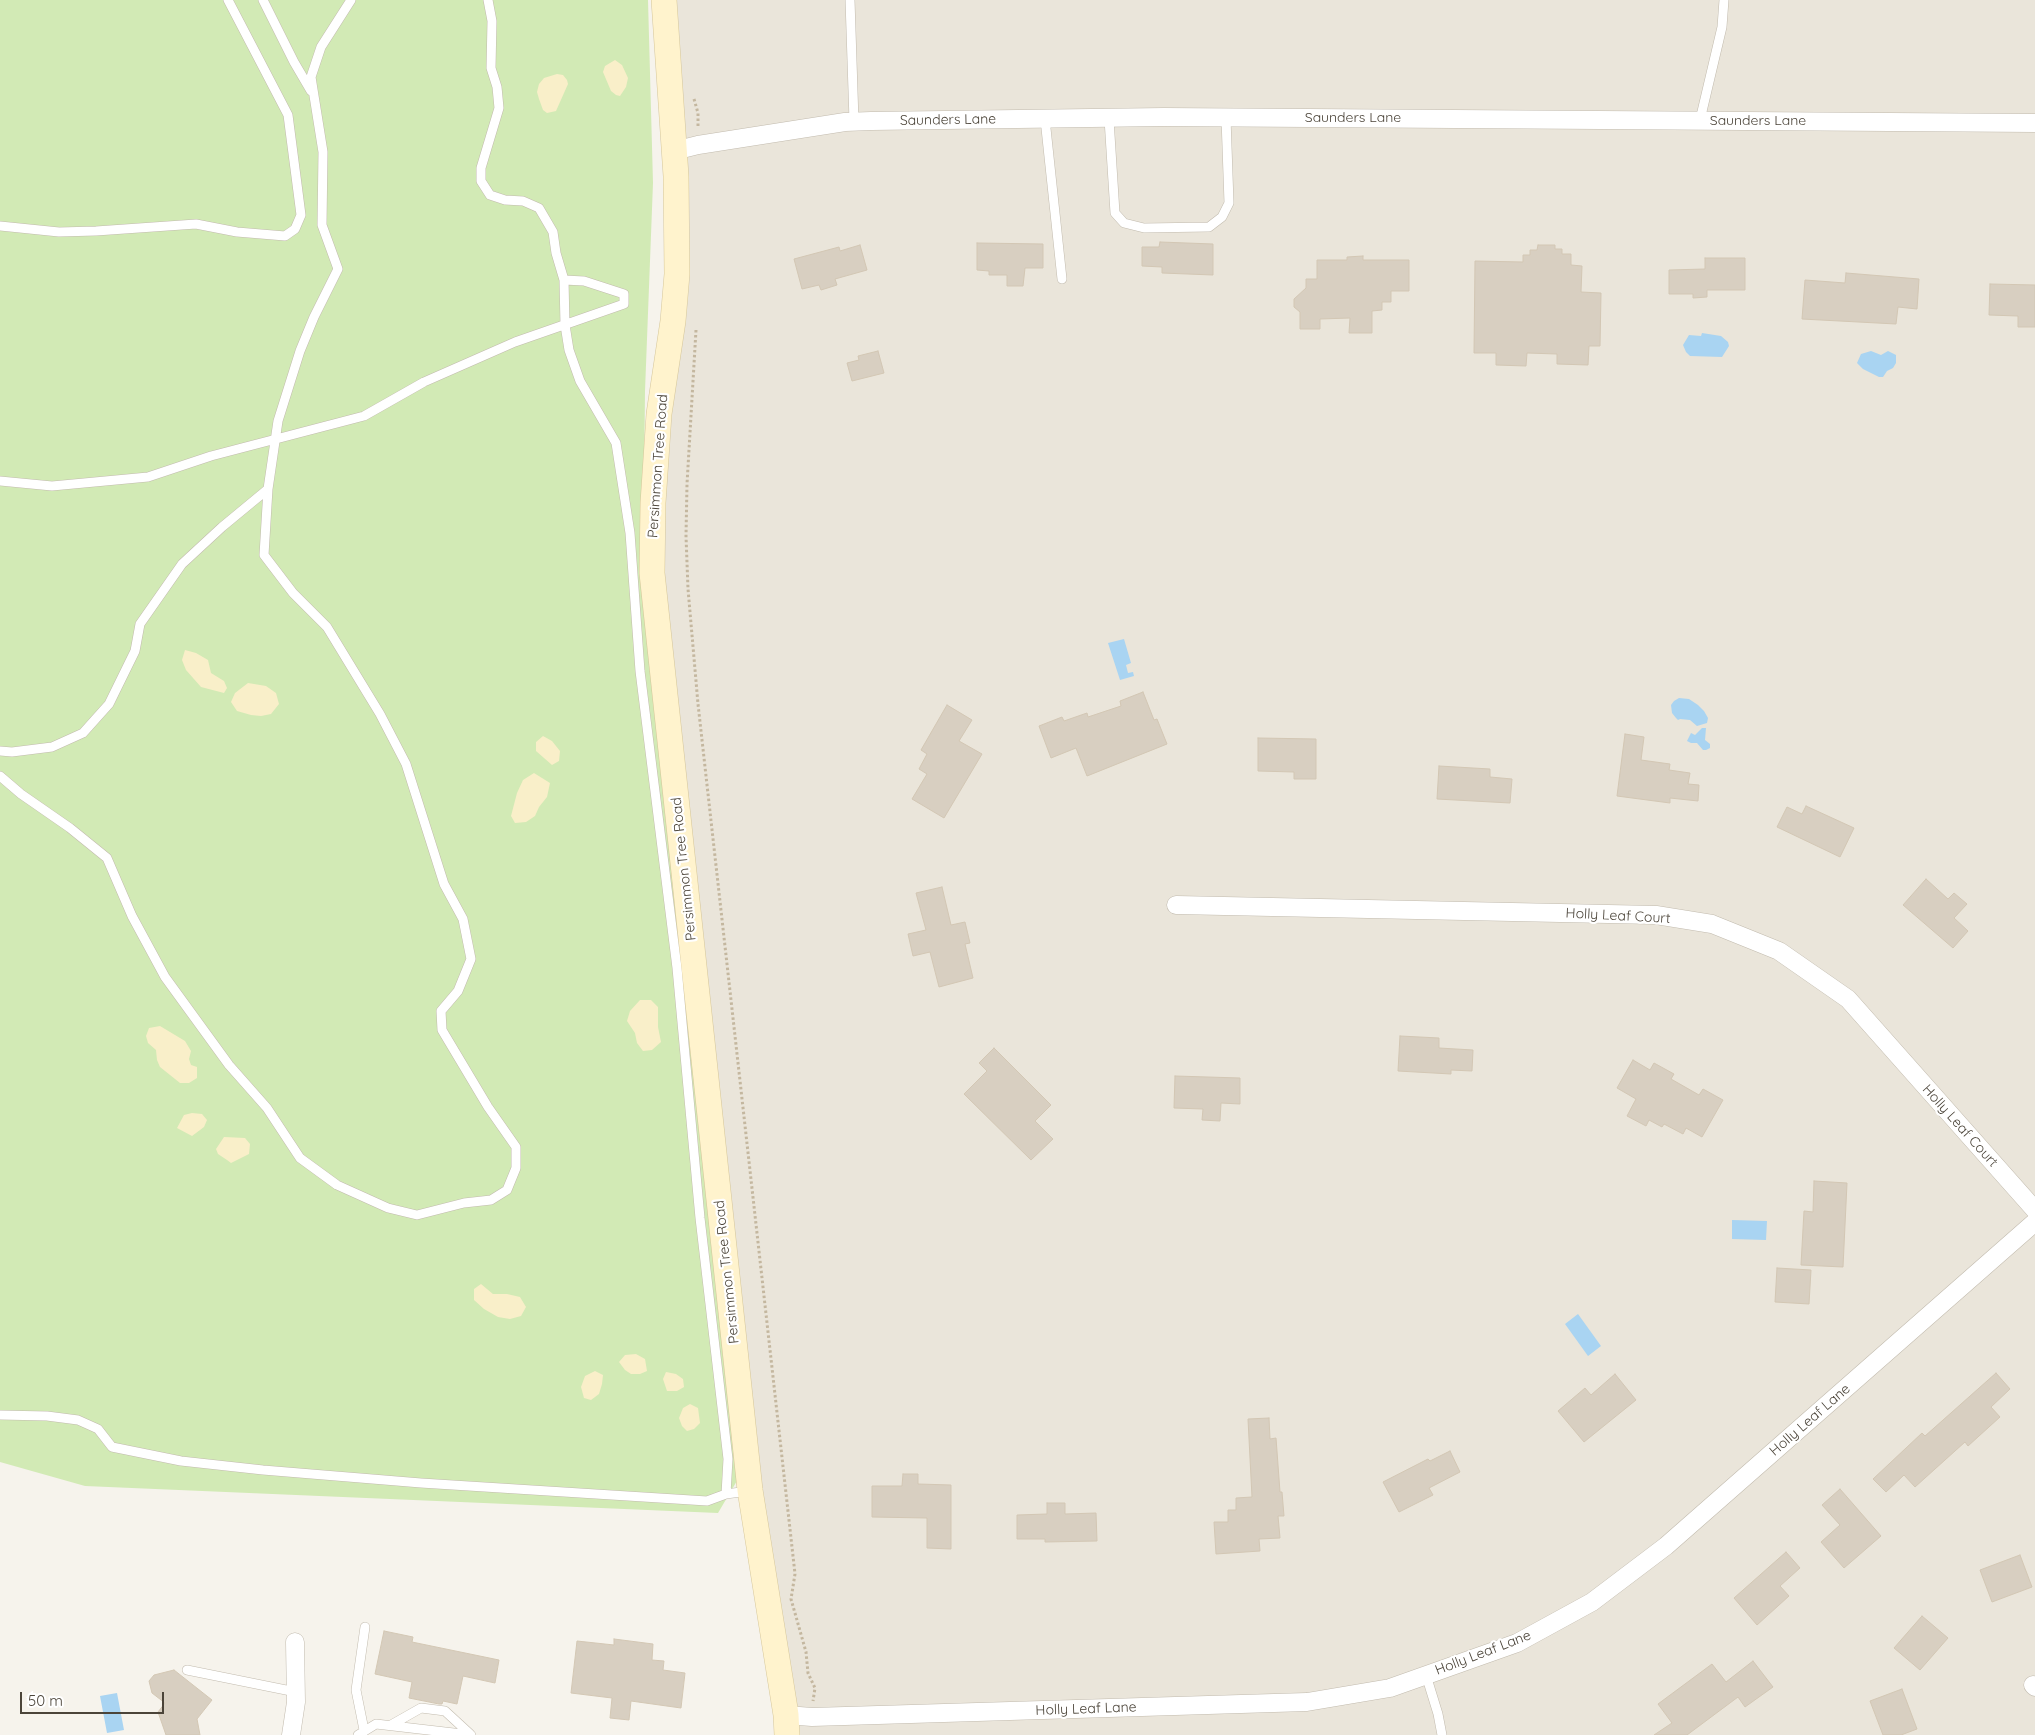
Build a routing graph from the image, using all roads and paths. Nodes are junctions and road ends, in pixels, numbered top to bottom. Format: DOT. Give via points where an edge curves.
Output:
graph roads {
  1 [pos="228,0"];
  2 [pos="263,0"];
  3 [pos="350,0"];
  4 [pos="488,0"];
  5 [pos="664,0"];
  6 [pos="850,0"];
  7 [pos="1724,0"];
  8 [pos="691,92"];
  9 [pos="314,95"];
  10 [pos="1226,118"];
  11 [pos="1045,119"];
  12 [pos="1109,119"];
  13 [pos="1700,120"];
  14 [pos="854,121"];
  15 [pos="2035,123"];
  16 [pos="698,145"];
  17 [pos="674,150"];
  18 [pos="0,226"];
  19 [pos="1062,279"];
  20 [pos="564,280"];
  21 [pos="696,321"];
  22 [pos="565,325"];
  23 [pos="275,440"];
  24 [pos="0,480"];
  25 [pos="268,489"];
  26 [pos="0,751"];
  27 [pos="0,776"];
  28 [pos="1176,905"];
  29 [pos="2035,1210"];
  30 [pos="2035,1222"];
  31 [pos="0,1415"];
  32 [pos="750,1490"];
  33 [pos="726,1494"];
  34 [pos="365,1626"];
  35 [pos="295,1642"];
  36 [pos="188,1670"];
  37 [pos="1426,1675"];
  38 [pos="296,1692"];
  39 [pos="812,1716"];
  40 [pos="391,1725"];
  41 [pos="786,1725"];
  42 [pos="361,1732"];
  43 [pos="291,1735"];
  44 [pos="470,1735"];
  45 [pos="1442,1735"];
  1 -- 18 [label="lane" via="288,115 301,215 295,229 285,236 196,224 59,232"];
  2 -- 9 [label="lane"];
  3 -- 9 [label="lane" via="321,47 311,77"];
  4 -- 20 [label="lane" via="492,21 491,68 499,108 481,168 481,181 490,195 523,201 539,208 553,232"];
  5 -- 17 [label="main road, Persimmon Tree Road"];
  6 -- 14 [label="lane"];
  7 -- 13 [label="lane" via="1722,27"];
  8 -- 16 [label="path" via="698,113"];
  9 -- 23 [label="lane" via="323,152 322,225 338,269 300,351"];
  10 -- 12 [label="street, Saunders Lane"];
  10 -- 12 [label="lane" via="1229,203 1222,217 1209,227 1144,228 1124,223 1115,213"];
  10 -- 13 [label="street, Saunders Lane"];
  11 -- 12 [label="street, Saunders Lane"];
  11 -- 14 [label="street, Saunders Lane"];
  11 -- 19 [label="lane"];
  13 -- 15 [label="street, Saunders Lane"];
  14 -- 16 [label="street, Saunders Lane"];
  16 -- 17 [label="street, Saunders Lane"];
  17 -- 32 [label="main road, Persimmon Tree Road" via="677,274 659,414 652,573"];
  20 -- 22 [label="lane"];
  20 -- 22 [label="lane" via="584,281 624,294 624,304"];
  21 -- 39 [label="path" via="687,484 688,589 794,1564 791,1599 806,1652 808,1673 815,1688"];
  22 -- 23 [label="lane" via="515,342 424,382 364,416"];
  22 -- 33 [label="lane" via="568,350 580,382 616,443 630,533 640,671 677,968 700,1218 728,1459"];
  23 -- 24 [label="lane" via="211,456 148,477 52,486"];
  23 -- 25 [label="lane"];
  25 -- 26 [label="lane" via="182,564 140,624 135,652 110,704 83,733 52,747"];
  25 -- 27 [label="lane" via="264,555 327,627 380,714 406,764 444,884 462,919 471,959 458,991 441,1011 442,1030 516,1147 516,1168 507,1190 491,1200 416,1215 388,1208 337,1184 300,1158 267,1108 229,1065 165,977 132,916 107,858"];
  28 -- 29 [label="street, Holly Leaf Court" via="1656,915 1712,924 1779,951 1848,998"];
  30 -- 37 [label="street, Holly Leaf Lane" via="1666,1546 1592,1602 1517,1643"];
  31 -- 33 [label="lane" via="78,1420 98,1429 112,1447 181,1461 263,1470 707,1501"];
  32 -- 33 [label="lane"];
  32 -- 41 [label="main road, Persimmon Tree Road"];
  34 -- 42 [label="lane" via="356,1690"];
  35 -- 38 [label="street"];
  36 -- 38 [label="lane"];
  37 -- 39 [label="street, Holly Leaf Lane" via="1390,1688 1307,1702"];
  37 -- 45 [label="lane"];
  38 -- 43 [label="street"];
  39 -- 41 [label="street, Holly Leaf Lane"];
  40 -- 42 [label="lane" via="376,1724"];
  40 -- 44 [label="lane"];
  40 -- 44 [label="lane" via="421,1708 445,1711"];
}
